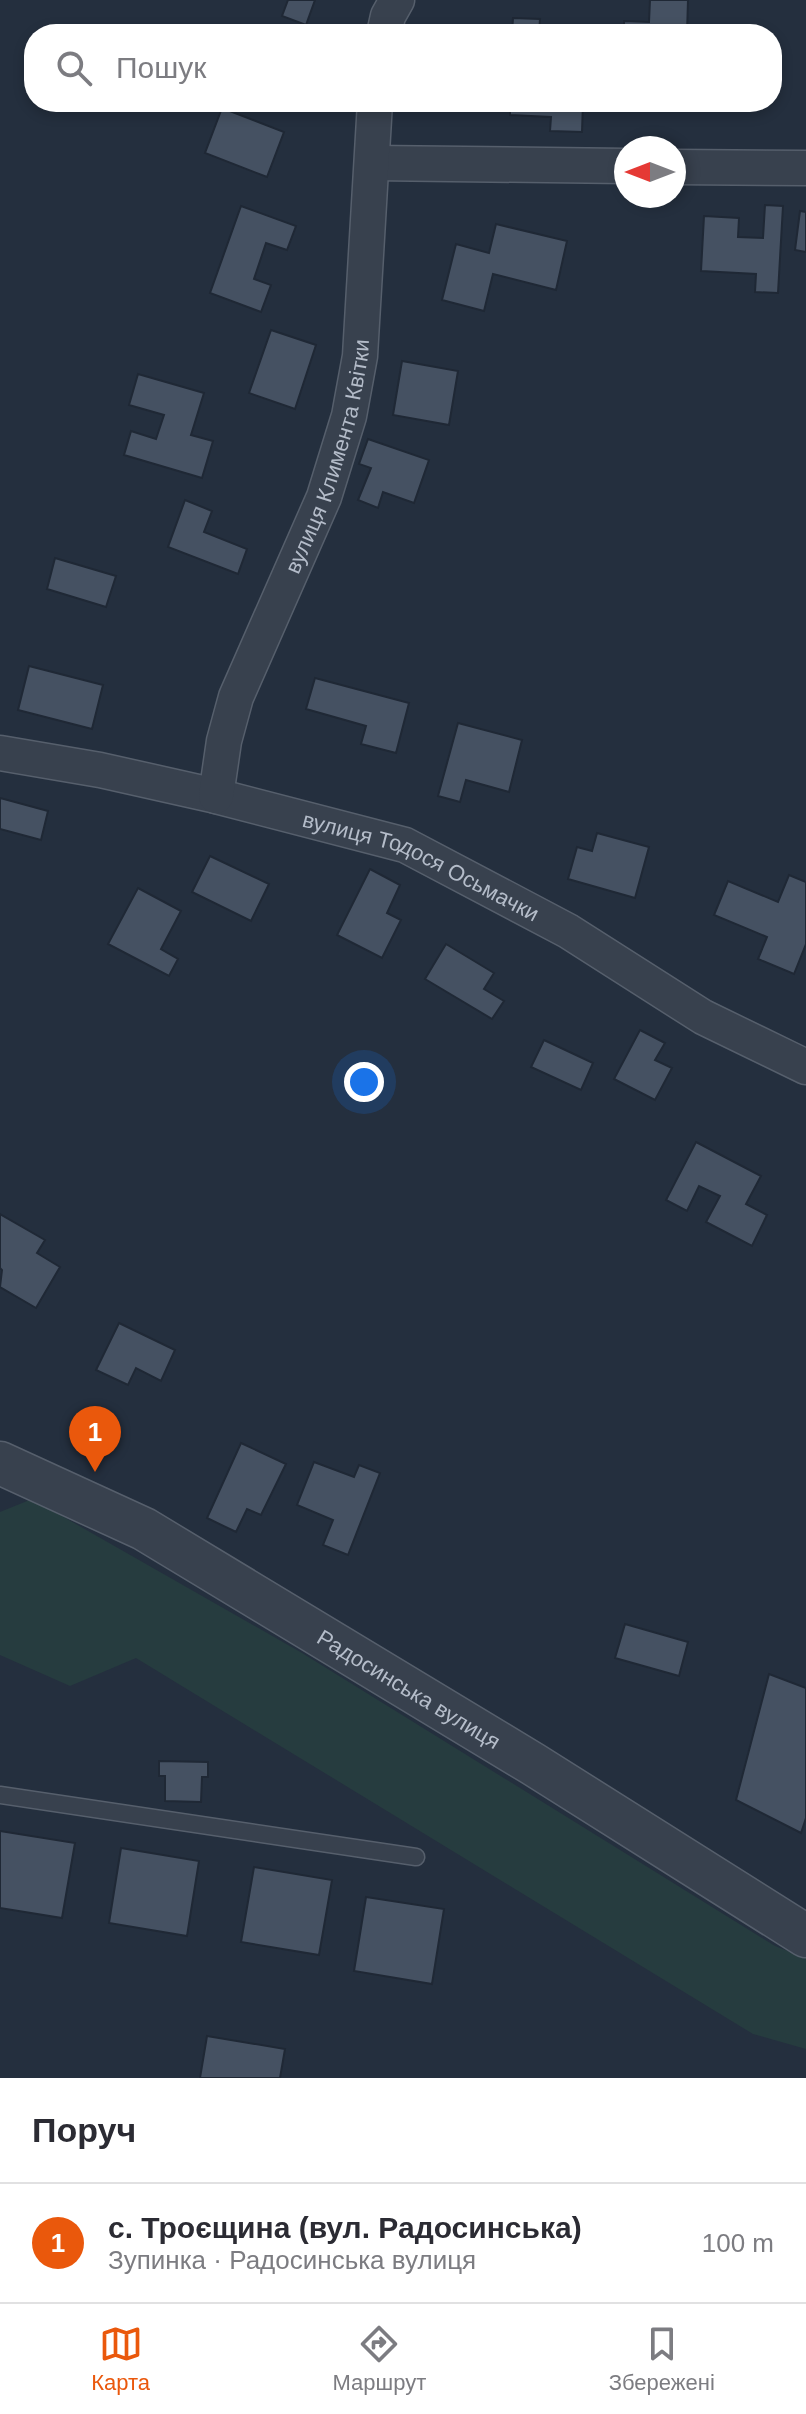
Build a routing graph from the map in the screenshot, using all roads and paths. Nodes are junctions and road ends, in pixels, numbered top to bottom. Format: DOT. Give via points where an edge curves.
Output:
graph roads {
  1 [pos="397,0"];
  2 [pos="386,24"];
  3 [pos="375,112"];
  4 [pos="373,163"];
  5 [pos="614,166"];
  6 [pos="686,167"];
  7 [pos="806,168"];
  8 [pos="0,753"];
  9 [pos="216,796"];
  10 [pos="806,1067"];
  11 [pos="0,1463"];
  12 [pos="0,1795"];
  13 [pos="416,1857"];
  14 [pos="806,1936"];
  1 -- 2 [label="street"];
  3 -- 4 [label="street, вулиця Климента Квітки"];
  4 -- 5 [label="street"];
  4 -- 9 [label="street, вулиця Климента Квітки" via="360,356 349,416 324,497 236,697"];
  6 -- 7 [label="street"];
  8 -- 9 [label="street, вулиця Тодося Осьмачки"];
  9 -- 10 [label="street, вулиця Тодося Осьмачки" via="405,845 568,931 703,1017"];
  11 -- 14 [label="street, Радосинська вулиця" via="144,1529"];
  12 -- 13 [label="lane"];
}
